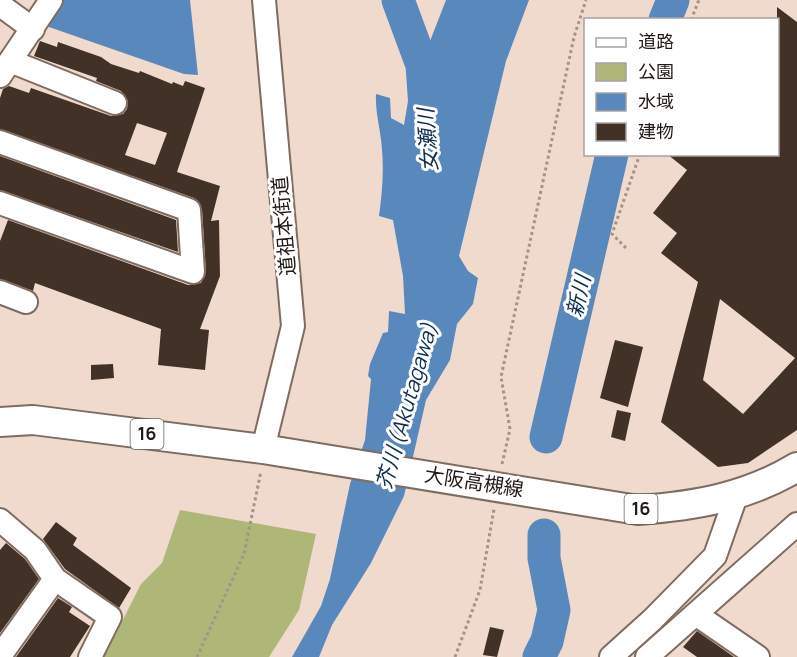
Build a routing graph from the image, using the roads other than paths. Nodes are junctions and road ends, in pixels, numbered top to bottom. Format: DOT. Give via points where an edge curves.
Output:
graph roads {
  1 [pos="51,0"];
  2 [pos="264,0"];
  3 [pos="0,5"];
  4 [pos="33,29"];
  5 [pos="5,68"];
  6 [pos="115,103"];
  7 [pos="0,142"];
  8 [pos="0,203"];
  9 [pos="0,292"];
  10 [pos="26,302"];
  11 [pos="0,422"];
  12 [pos="263,449"];
  13 [pos="797,467"];
  14 [pos="736,496"];
  15 [pos="1,524"];
  16 [pos="797,524"];
  17 [pos="55,579"];
  18 [pos="697,615"];
  19 [pos="0,656"];
  20 [pos="90,657"];
  21 [pos="611,657"];
  22 [pos="647,657"];
  23 [pos="758,657"];
  1 -- 4 [label="street"];
  2 -- 12 [label="street, 道祖本街道" via="293,326"];
  3 -- 4 [label="street"];
  4 -- 5 [label="street"];
  5 -- 6 [label="street"];
  7 -- 8 [label="street" via="189,210 193,272"];
  9 -- 10 [label="street"];
  11 -- 12 [label="main road, 大阪高槻線 / 16" via="33,420"];
  12 -- 14 [label="main road, 大阪高槻線 / 16" via="638,510 687,507"];
  13 -- 14 [label="main road, 大阪高槻線 / 16"];
  14 -- 21 [label="street" via="715,556"];
  15 -- 17 [label="street" via="34,550"];
  16 -- 18 [label="street"];
  17 -- 19 [label="street"];
  17 -- 20 [label="street" via="110,617"];
  18 -- 22 [label="street"];
  18 -- 23 [label="street"];
}
